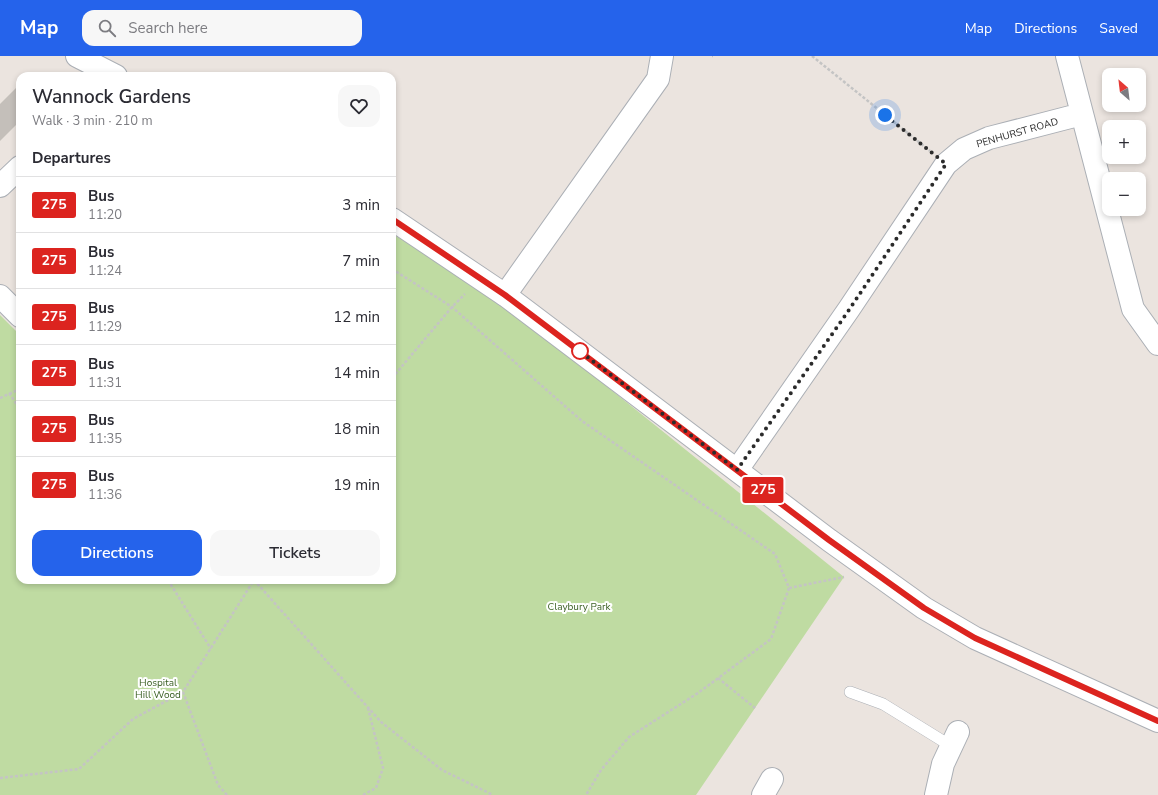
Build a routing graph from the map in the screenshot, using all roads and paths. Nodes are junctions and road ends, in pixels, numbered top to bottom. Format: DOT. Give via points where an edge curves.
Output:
graph roads {
  1 [pos="77,56"];
  2 [pos="662,56"];
  3 [pos="812,56"];
  4 [pos="1067,56"];
  5 [pos="108,72"];
  6 [pos="1082,114"];
  7 [pos="946,164"];
  8 [pos="16,171"];
  9 [pos="0,186"];
  10 [pos="396,222"];
  11 [pos="396,272"];
  12 [pos="478,276"];
  13 [pos="505,295"];
  14 [pos="0,296"];
  15 [pos="452,307"];
  16 [pos="16,312"];
  17 [pos="1158,344"];
  18 [pos="396,373"];
  19 [pos="16,390"];
  20 [pos="9,393"];
  21 [pos="0,398"];
  22 [pos="16,403"];
  23 [pos="737,470"];
  24 [pos="844,577"];
  25 [pos="170,584"];
  26 [pos="252,584"];
  27 [pos="258,584"];
  28 [pos="789,588"];
  29 [pos="211,649"];
  30 [pos="718,678"];
  31 [pos="183,692"];
  32 [pos="850,692"];
  33 [pos="367,707"];
  34 [pos="755,708"];
  35 [pos="1158,721"];
  36 [pos="955,739"];
  37 [pos="0,778"];
  38 [pos="226,795"];
  39 [pos="363,795"];
  40 [pos="493,795"];
  41 [pos="586,795"];
  42 [pos="936,795"];
  1 -- 5 [label="street"];
  2 -- 13 [label="street" via="658,79"];
  3 -- 7 [label="path"];
  4 -- 6 [label="street"];
  6 -- 7 [label="street, PENHURST ROAD" via="989,138 964,148"];
  6 -- 17 [label="street" via="1133,309"];
  7 -- 23 [label="street, PENHURST ROAD" via="849,310"];
  8 -- 9 [label="street"];
  10 -- 12 [label="street"];
  11 -- 15 [label="path"];
  12 -- 13 [label="street"];
  12 -- 15 [label="path" via="477,282"];
  13 -- 23 [label="street"];
  14 -- 16 [label="street"];
  15 -- 18 [label="path"];
  15 -- 28 [label="path" via="582,421 775,554"];
  19 -- 20 [label="path"];
  20 -- 21 [label="path"];
  20 -- 22 [label="path"];
  23 -- 35 [label="street" via="924,608 975,638"];
  24 -- 28 [label="path"];
  25 -- 29 [label="path"];
  26 -- 29 [label="path"];
  27 -- 33 [label="path"];
  28 -- 30 [label="path" via="771,639"];
  29 -- 31 [label="path"];
  30 -- 34 [label="path"];
  30 -- 41 [label="path" via="629,737 601,770"];
  31 -- 37 [label="path" via="133,719 79,769"];
  31 -- 38 [label="path" via="218,785"];
  32 -- 36 [label="lane" via="883,704"];
  33 -- 39 [label="path" via="383,768 376,788"];
  33 -- 40 [label="path" via="381,722 442,770"];
  36 -- 42 [label="street" via="943,764"];
}
